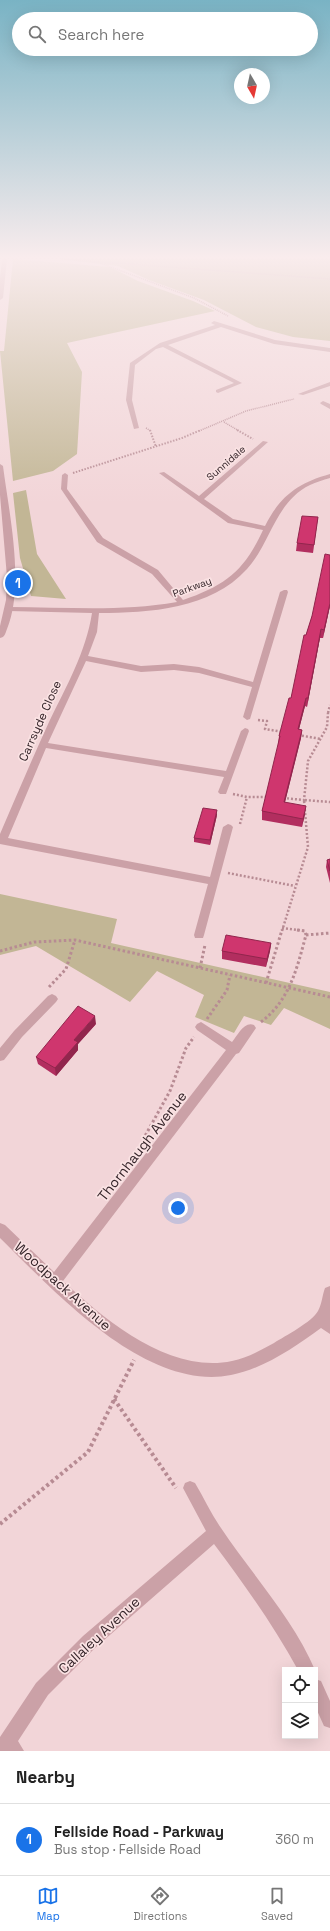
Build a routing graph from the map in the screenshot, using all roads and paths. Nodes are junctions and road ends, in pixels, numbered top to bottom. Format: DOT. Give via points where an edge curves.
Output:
graph roads {
  1 [pos="173,341"];
  2 [pos="270,341"];
  3 [pos="162,344"];
  4 [pos="330,350"];
  5 [pos="330,384"];
  6 [pos="218,391"];
  7 [pos="301,394"];
  8 [pos="322,403"];
  9 [pos="330,406"];
  10 [pos="224,422"];
  11 [pos="136,428"];
  12 [pos="263,443"];
  13 [pos="156,447"];
  14 [pos="0,466"];
  15 [pos="0,470"];
  16 [pos="162,473"];
  17 [pos="65,475"];
  18 [pos="329,478"];
  19 [pos="200,499"];
  20 [pos="267,529"];
  21 [pos="284,592"];
  22 [pos="181,602"];
  23 [pos="8,609"];
  24 [pos="96,610"];
  25 [pos="0,636"];
  26 [pos="83,658"];
  27 [pos="256,686"];
  28 [pos="330,705"];
  29 [pos="329,713"];
  30 [pos="247,718"];
  31 [pos="245,731"];
  32 [pos="286,732"];
  33 [pos="293,734"];
  34 [pos="321,739"];
  35 [pos="42,745"];
  36 [pos="229,774"];
  37 [pos="223,792"];
  38 [pos="247,797"];
  39 [pos="275,797"];
  40 [pos="282,798"];
  41 [pos="304,800"];
  42 [pos="330,802"];
  43 [pos="228,827"];
  44 [pos="1,841"];
  45 [pos="215,871"];
  46 [pos="212,881"];
  47 [pos="294,886"];
  48 [pos="282,928"];
  49 [pos="330,933"];
  50 [pos="199,935"];
  51 [pos="306,935"];
  52 [pos="75,940"];
  53 [pos="0,951"];
  54 [pos="200,968"];
  55 [pos="230,975"];
  56 [pos="266,983"];
  57 [pos="291,988"];
  58 [pos="330,997"];
  59 [pos="52,999"];
  60 [pos="201,1028"];
  61 [pos="250,1028"];
  62 [pos="235,1050"];
  63 [pos="0,1056"];
  64 [pos="159,1147"];
  65 [pos="0,1228"];
  66 [pos="55,1281"];
  67 [pos="330,1293"];
  68 [pos="326,1323"];
  69 [pos="140,1349"];
  70 [pos="114,1398"];
  71 [pos="190,1488"];
  72 [pos="0,1524"];
  73 [pos="215,1533"];
  74 [pos="305,1667"];
  75 [pos="318,1694"];
  76 [pos="330,1720"];
  77 [pos="8,1748"];
  1 -- 3 [label="street"];
  2 -- 4 [label="street"];
  3 -- 6 [label="street" via="239,383"];
  3 -- 11 [label="street" via="132,364 129,400"];
  5 -- 7 [label="street"];
  7 -- 10 [label="path" via="304,396 267,404"];
  8 -- 9 [label="street"];
  10 -- 12 [label="path"];
  10 -- 13 [label="path"];
  11 -- 13 [label="path" via="150,428"];
  12 -- 19 [label="street, Sunnidale"];
  13 -- 17 [label="path"];
  14 -- 15 [label="street"];
  15 -- 23 [label="street" via="7,518 10,585"];
  16 -- 19 [label="street"];
  17 -- 22 [label="street" via="64,489 100,540 155,572"];
  18 -- 20 [label="street, Parkway" via="314,481 292,494 276,511"];
  19 -- 20 [label="street" via="231,521"];
  20 -- 22 [label="street, Parkway" via="251,562 232,580 208,593"];
  21 -- 27 [label="street"];
  22 -- 24 [label="street, Parkway" via="156,608"];
  23 -- 24 [label="street, Parkway"];
  23 -- 25 [label="street" via="6,624"];
  24 -- 26 [label="street, Carrsyde Close" via="93,632"];
  26 -- 27 [label="street" via="141,669 199,670"];
  26 -- 35 [label="street, Carrsyde Close"];
  27 -- 30 [label="street"];
  28 -- 29 [label="path"];
  29 -- 34 [label="path" via="327,727"];
  30 -- 32 [label="path" via="267,722 265,729"];
  31 -- 36 [label="street"];
  33 -- 34 [label="path"];
  34 -- 41 [label="path" via="308,761"];
  35 -- 36 [label="street"];
  35 -- 44 [label="street, Carrsyde Close"];
  36 -- 37 [label="street"];
  37 -- 38 [label="path"];
  38 -- 39 [label="path"];
  38 -- 43 [label="path" via="238,829"];
  40 -- 41 [label="path"];
  41 -- 42 [label="path"];
  41 -- 47 [label="path" via="308,847"];
  43 -- 45 [label="street"];
  44 -- 46 [label="street, Carrsyde Close"];
  45 -- 46 [label="street"];
  45 -- 47 [label="path"];
  46 -- 50 [label="street"];
  47 -- 48 [label="path"];
  48 -- 51 [label="path" via="305,931"];
  48 -- 56 [label="path"];
  49 -- 51 [label="path"];
  50 -- 54 [label="path" via="207,939"];
  51 -- 57 [label="path"];
  52 -- 53 [label="path" via="34,942"];
  52 -- 54 [label="path"];
  52 -- 59 [label="path" via="66,969 43,994"];
  54 -- 55 [label="path"];
  55 -- 56 [label="path"];
  55 -- 60 [label="path" via="227,990"];
  56 -- 57 [label="path"];
  57 -- 58 [label="path"];
  57 -- 61 [label="path" via="268,1017"];
  59 -- 63 [label="street"];
  60 -- 62 [label="street"];
  60 -- 64 [label="path" via="186,1048 170,1091 145,1136"];
  61 -- 62 [label="street, Thornhaugh Avenue"];
  62 -- 64 [label="street, Thornhaugh Avenue"];
  64 -- 66 [label="street, Thornhaugh Avenue"];
  65 -- 66 [label="street, Woodpack Avenue"];
  66 -- 69 [label="street, Woodpack Avenue" via="100,1324"];
  67 -- 68 [label="street, Woodpack Avenue"];
  68 -- 69 [label="street, Woodpack Avenue" via="251,1362 226,1369 197,1369 163,1360"];
  69 -- 70 [label="path"];
  70 -- 71 [label="path" via="176,1488"];
  70 -- 72 [label="path" via="88,1452"];
  71 -- 73 [label="street"];
  73 -- 74 [label="street" via="246,1574"];
  73 -- 77 [label="street, Callaley Avenue" via="89,1642 42,1689"];
  75 -- 76 [label="street"];
}
